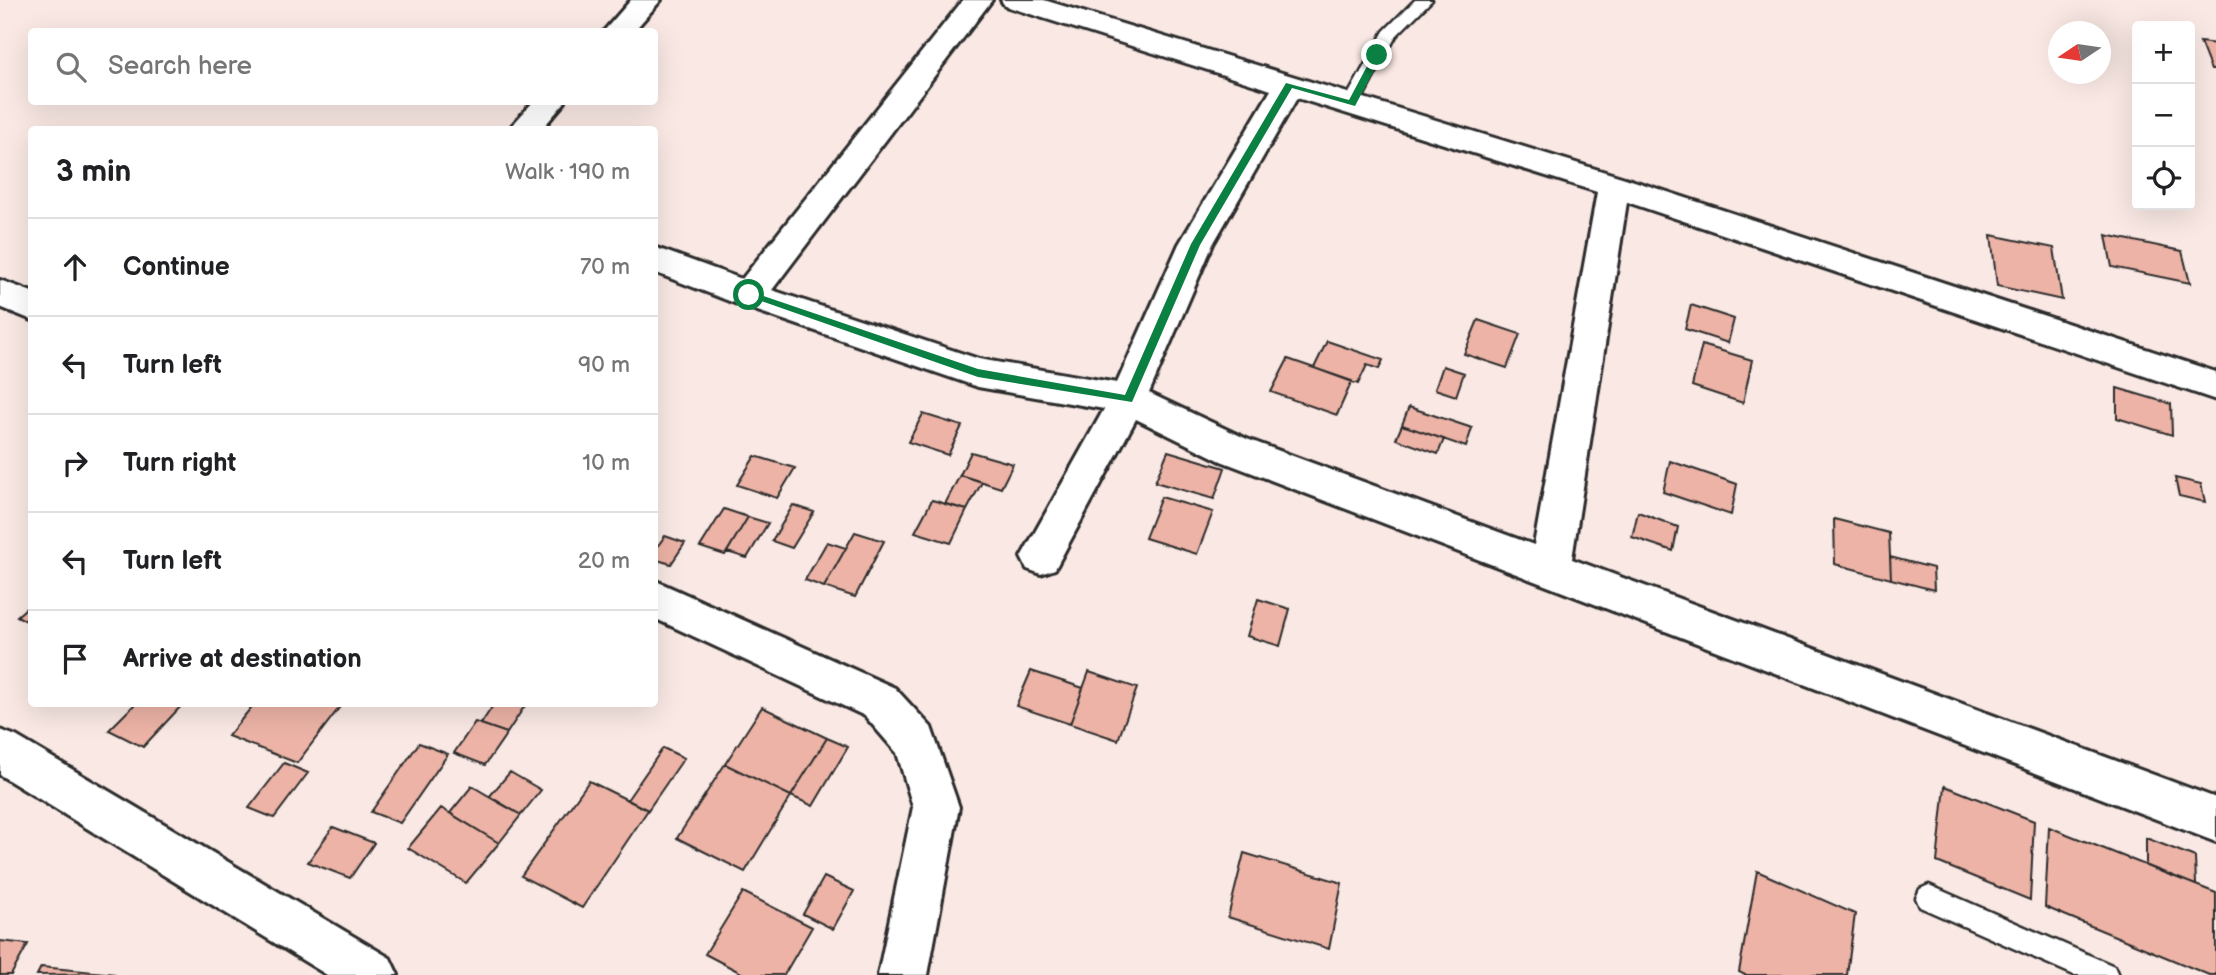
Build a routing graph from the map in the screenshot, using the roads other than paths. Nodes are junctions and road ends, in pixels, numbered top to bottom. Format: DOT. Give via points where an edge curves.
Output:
graph roads {
  1 [pos="646,0"];
  2 [pos="978,0"];
  3 [pos="1424,0"];
  4 [pos="1033,3"];
  5 [pos="621,28"];
  6 [pos="1289,85"];
  7 [pos="1352,104"];
  8 [pos="547,105"];
  9 [pos="527,126"];
  10 [pos="1614,186"];
  11 [pos="658,261"];
  12 [pos="749,295"];
  13 [pos="2216,386"];
  14 [pos="1128,399"];
  15 [pos="1041,557"];
  16 [pos="1550,568"];
  17 [pos="658,600"];
  18 [pos="0,751"];
  19 [pos="2216,820"];
  20 [pos="1928,898"];
  21 [pos="364,973"];
  22 [pos="903,975"];
  23 [pos="2105,975"];
  1 -- 5 [label="street"];
  2 -- 12 [label="street"];
  3 -- 7 [label="lane" via="1390,34"];
  4 -- 6 [label="street"];
  6 -- 7 [label="street"];
  6 -- 14 [label="street" via="1196,244"];
  7 -- 10 [label="street"];
  8 -- 9 [label="street"];
  10 -- 13 [label="street"];
  10 -- 16 [label="street"];
  11 -- 12 [label="street"];
  12 -- 14 [label="street" via="978,373"];
  14 -- 15 [label="street"];
  14 -- 16 [label="street" via="1234,450"];
  16 -- 19 [label="street"];
  17 -- 22 [label="street" via="880,702 915,742 936,807"];
  18 -- 21 [label="street"];
  20 -- 23 [label="lane"];
}
